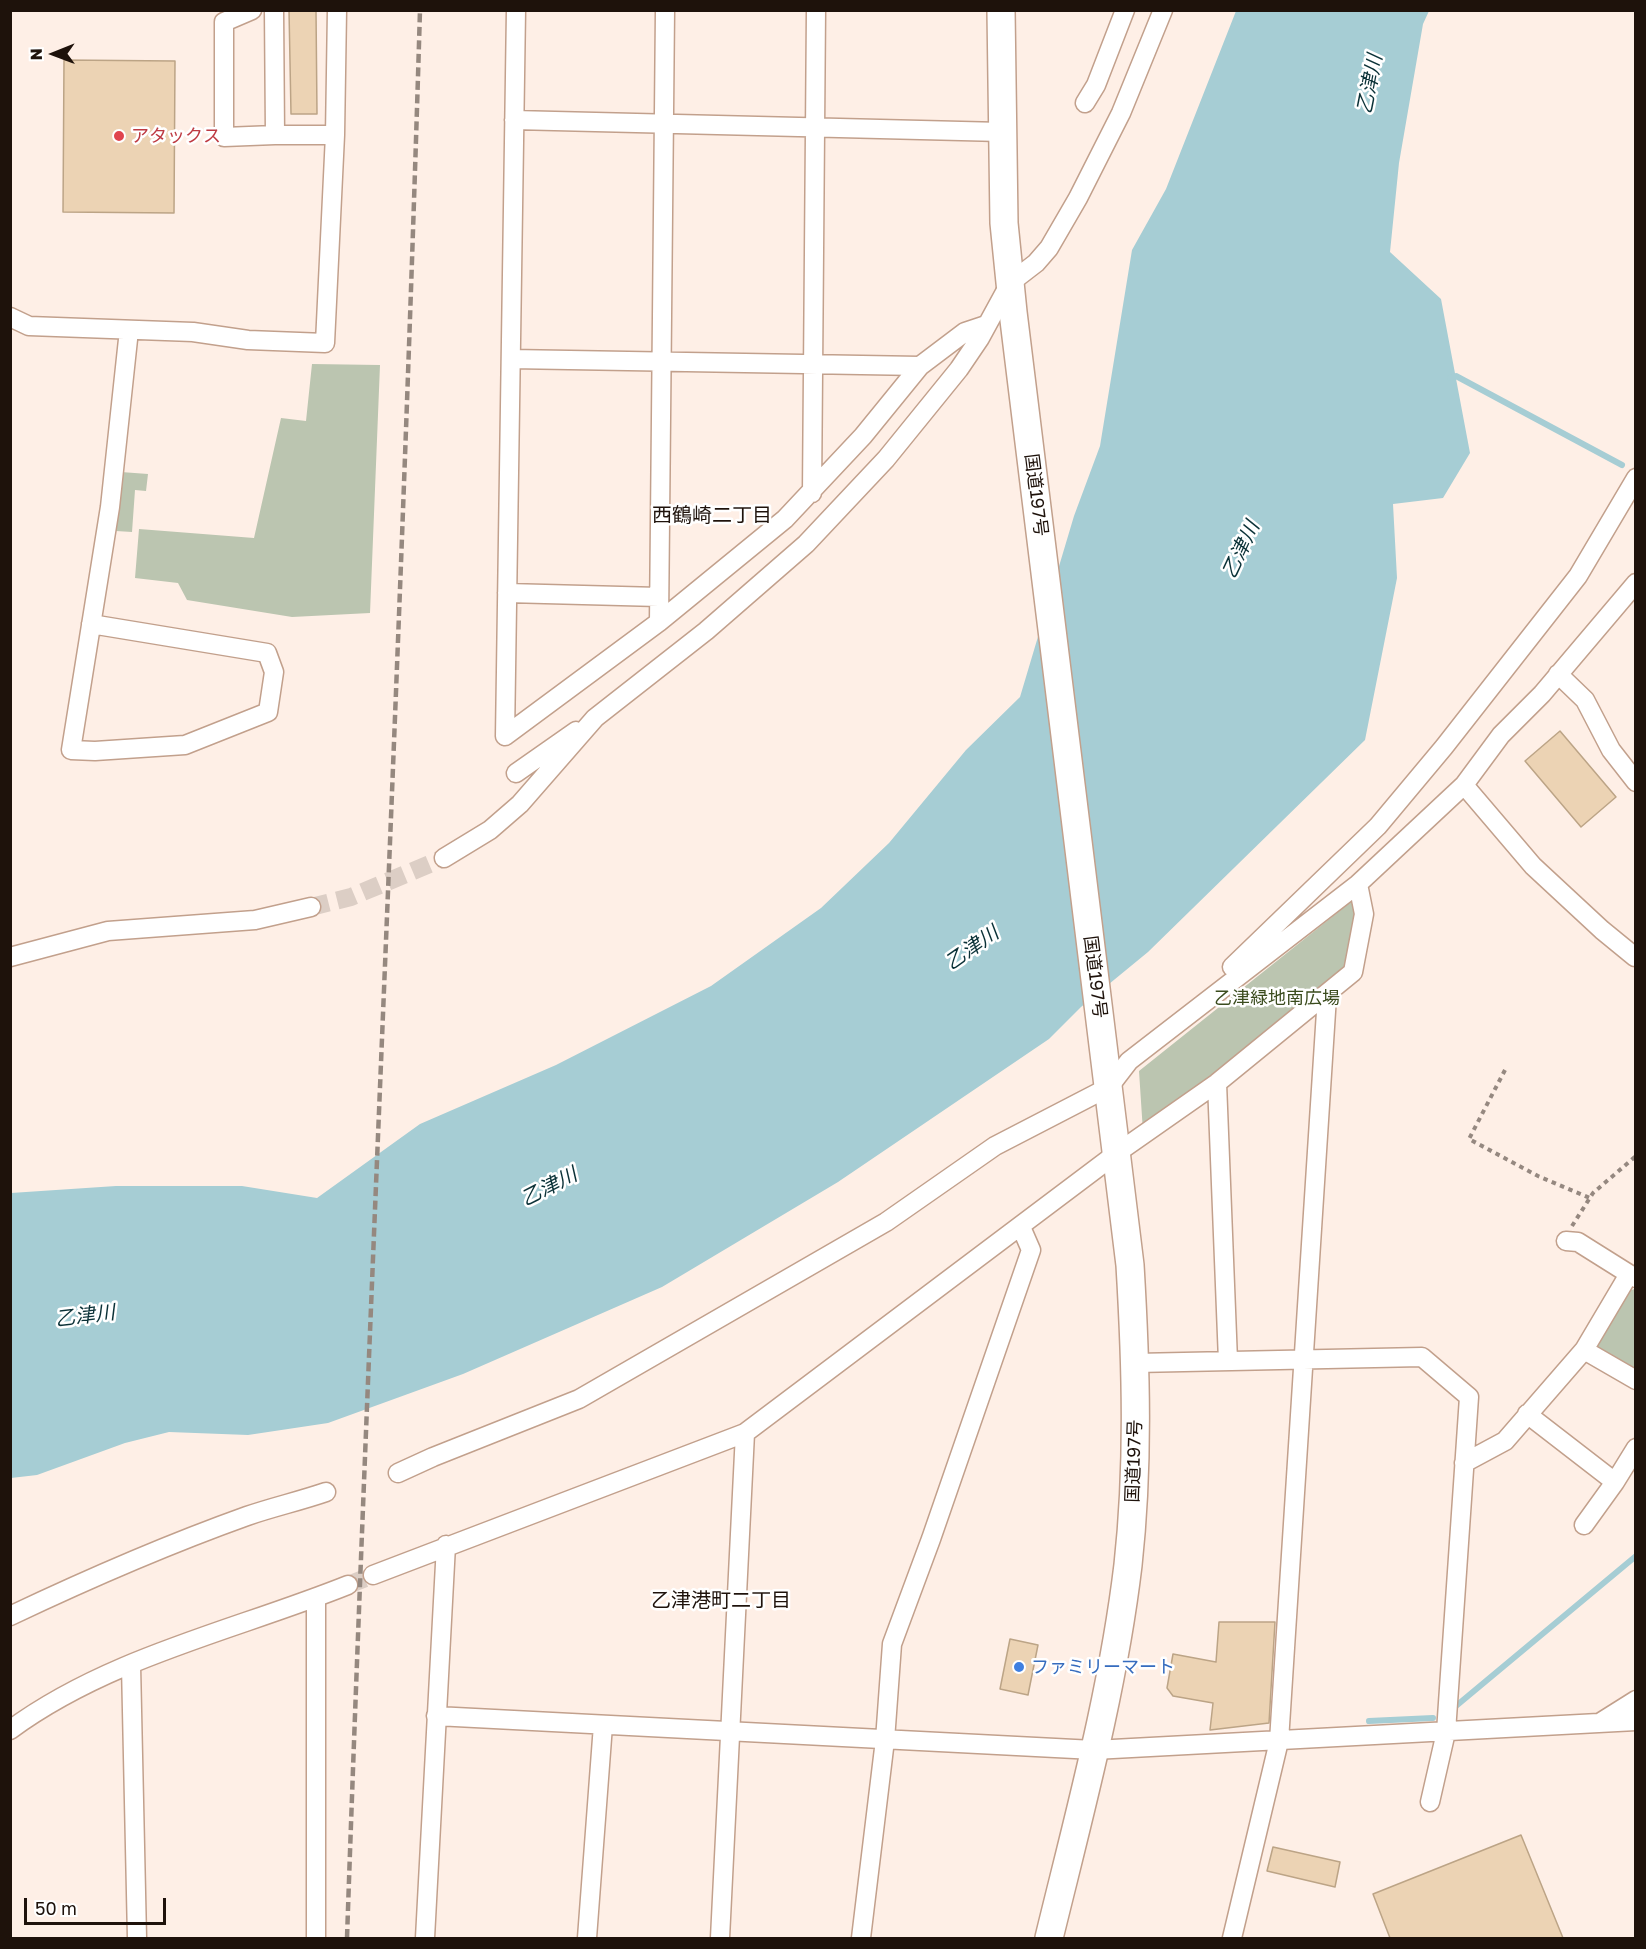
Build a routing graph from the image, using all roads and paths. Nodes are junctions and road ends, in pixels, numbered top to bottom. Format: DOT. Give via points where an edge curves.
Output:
graph roads {
  1 [pos="252,10"];
  2 [pos="274,10"];
  3 [pos="337,10"];
  4 [pos="516,10"];
  5 [pos="665,10"];
  6 [pos="816,10"];
  7 [pos="1001,10"];
  8 [pos="1125,10"];
  9 [pos="1163,10"];
  10 [pos="1085,103"];
  11 [pos="514,120"];
  12 [pos="664,124"];
  13 [pos="815,127"];
  14 [pos="1002,132"];
  15 [pos="275,135"];
  16 [pos="335,135"];
  17 [pos="1010,283"];
  18 [pos="10,317"];
  19 [pos="986,326"];
  20 [pos="129,330"];
  21 [pos="511,359"];
  22 [pos="661,362"];
  23 [pos="813,364"];
  24 [pos="920,366"];
  25 [pos="1635,478"];
  26 [pos="812,493"];
  27 [pos="1635,583"];
  28 [pos="507,593"];
  29 [pos="660,597"];
  30 [pos="659,622"];
  31 [pos="91,624"];
  32 [pos="1558,674"];
  33 [pos="595,718"];
  34 [pos="516,773"];
  35 [pos="1635,782"];
  36 [pos="1464,785"];
  37 [pos="444,858"];
  38 [pos="1358,884"];
  39 [pos="311,907"];
  40 [pos="10,957"];
  41 [pos="1635,957"];
  42 [pos="1327,996"];
  43 [pos="1198,1007"];
  44 [pos="1505,1070"];
  45 [pos="1217,1083"];
  46 [pos="1109,1087"];
  47 [pos="1117,1153"];
  48 [pos="1635,1156"];
  49 [pos="1590,1198"];
  50 [pos="1021,1227"];
  51 [pos="1566,1241"];
  52 [pos="1632,1276"];
  53 [pos="1584,1350"];
  54 [pos="1304,1359"];
  55 [pos="1228,1361"];
  56 [pos="1136,1363"];
  57 [pos="1635,1380"];
  58 [pos="1527,1414"];
  59 [pos="746,1433"];
  60 [pos="1635,1448"];
  61 [pos="1464,1463"];
  62 [pos="398,1473"];
  63 [pos="1615,1482"];
  64 [pos="326,1492"];
  65 [pos="1584,1525"];
  66 [pos="446,1545"];
  67 [pos="373,1575"];
  68 [pos="348,1585"];
  69 [pos="316,1598"];
  70 [pos="10,1616"];
  71 [pos="131,1665"];
  72 [pos="1635,1700"];
  73 [pos="436,1716"];
  74 [pos="1635,1721"];
  75 [pos="1599,1723"];
  76 [pos="603,1725"];
  77 [pos="10,1730"];
  78 [pos="731,1732"];
  79 [pos="1446,1732"];
  80 [pos="885,1740"];
  81 [pos="1279,1741"];
  82 [pos="1094,1750"];
  83 [pos="1430,1802"];
  84 [pos="136,1938"];
  85 [pos="316,1938"];
  86 [pos="425,1938"];
  87 [pos="587,1938"];
  88 [pos="720,1938"];
  89 [pos="861,1938"];
  90 [pos="1049,1938"];
  91 [pos="1232,1938"];
  1 -- 15 [label="street" via="224,22 224,137"];
  2 -- 15 [label="street"];
  3 -- 16 [label="street"];
  4 -- 11 [label="street"];
  5 -- 12 [label="street"];
  6 -- 13 [label="street"];
  7 -- 14 [label="highway, 国道197号"];
  8 -- 10 [label="street"];
  9 -- 17 [label="street" via="1121,113 1078,198 1048,248"];
  11 -- 12 [label="street"];
  11 -- 21 [label="street"];
  12 -- 13 [label="street"];
  12 -- 22 [label="street"];
  13 -- 14 [label="street"];
  13 -- 23 [label="street"];
  14 -- 17 [label="highway, 国道197号"];
  15 -- 16 [label="street"];
  16 -- 20 [label="street" via="325,343"];
  17 -- 19 [label="street"];
  17 -- 46 [label="highway, 国道197号"];
  18 -- 20 [label="street" via="29,326"];
  19 -- 24 [label="street" via="965,332"];
  19 -- 33 [label="street" via="959,369 854,496 706,632"];
  20 -- 31 [label="street" via="110,507"];
  21 -- 22 [label="street"];
  21 -- 28 [label="street"];
  22 -- 23 [label="street"];
  22 -- 29 [label="street"];
  23 -- 24 [label="street"];
  23 -- 26 [label="street"];
  24 -- 26 [label="street"];
  25 -- 43 [label="street" via="1578,576 1444,747 1378,826 1221,975"];
  26 -- 30 [label="street"];
  27 -- 32 [label="street"];
  28 -- 29 [label="street"];
  28 -- 30 [label="street" via="505,736"];
  29 -- 30 [label="street"];
  31 -- 31 [label="street" via="267,653 274,672 268,712 185,745 95,752 70,750"];
  32 -- 35 [label="street" via="1585,700 1611,750"];
  32 -- 36 [label="street" via="1501,735"];
  33 -- 34 [label="street"];
  33 -- 37 [label="street" via="520,804 490,830"];
  36 -- 38 [label="street"];
  36 -- 41 [label="street" via="1533,866"];
  38 -- 42 [label="street" via="1364,914 1353,972"];
  38 -- 43 [label="street"];
  39 -- 40 [label="street" via="255,920 108,931"];
  42 -- 45 [label="street"];
  42 -- 54 [label="street"];
  43 -- 46 [label="street" via="1129,1061"];
  44 -- 49 [label="path" via="1469,1139 1538,1176"];
  45 -- 47 [label="street"];
  45 -- 55 [label="street"];
  46 -- 47 [label="highway, 国道197号"];
  46 -- 62 [label="street" via="995,1146 886,1222 579,1399"];
  47 -- 50 [label="street"];
  47 -- 56 [label="highway, 国道197号"];
  48 -- 49 [label="path"];
  49 -- 51 [label="path"];
  50 -- 59 [label="street"];
  50 -- 80 [label="street" via="1031,1250 892,1644"];
  51 -- 52 [label="street" via="1578,1242"];
  52 -- 53 [label="street"];
  53 -- 57 [label="street"];
  53 -- 58 [label="street"];
  54 -- 55 [label="street"];
  54 -- 61 [label="street" via="1422,1357 1468,1397"];
  54 -- 81 [label="street"];
  55 -- 56 [label="street"];
  56 -- 82 [label="highway, 国道197号" via="1128,1565"];
  58 -- 61 [label="street" via="1505,1441"];
  58 -- 63 [label="street"];
  59 -- 66 [label="street"];
  59 -- 78 [label="street"];
  60 -- 63 [label="street"];
  61 -- 79 [label="street"];
  63 -- 65 [label="street"];
  64 -- 70 [label="street" via="250,1515 158,1550"];
  66 -- 67 [label="street"];
  66 -- 73 [label="street"];
  68 -- 69 [label="street"];
  69 -- 71 [label="street"];
  69 -- 85 [label="street"];
  71 -- 77 [label="street" via="37,1710"];
  71 -- 84 [label="street"];
  72 -- 75 [label="street"];
  73 -- 76 [label="street"];
  73 -- 86 [label="street"];
  74 -- 75 [label="street"];
  75 -- 79 [label="street"];
  76 -- 78 [label="street"];
  76 -- 87 [label="street"];
  78 -- 80 [label="street"];
  78 -- 88 [label="street"];
  79 -- 81 [label="street"];
  79 -- 83 [label="street"];
  80 -- 82 [label="street"];
  80 -- 89 [label="street"];
  81 -- 82 [label="street"];
  81 -- 91 [label="street"];
  82 -- 90 [label="highway, 国道197号"];
}
